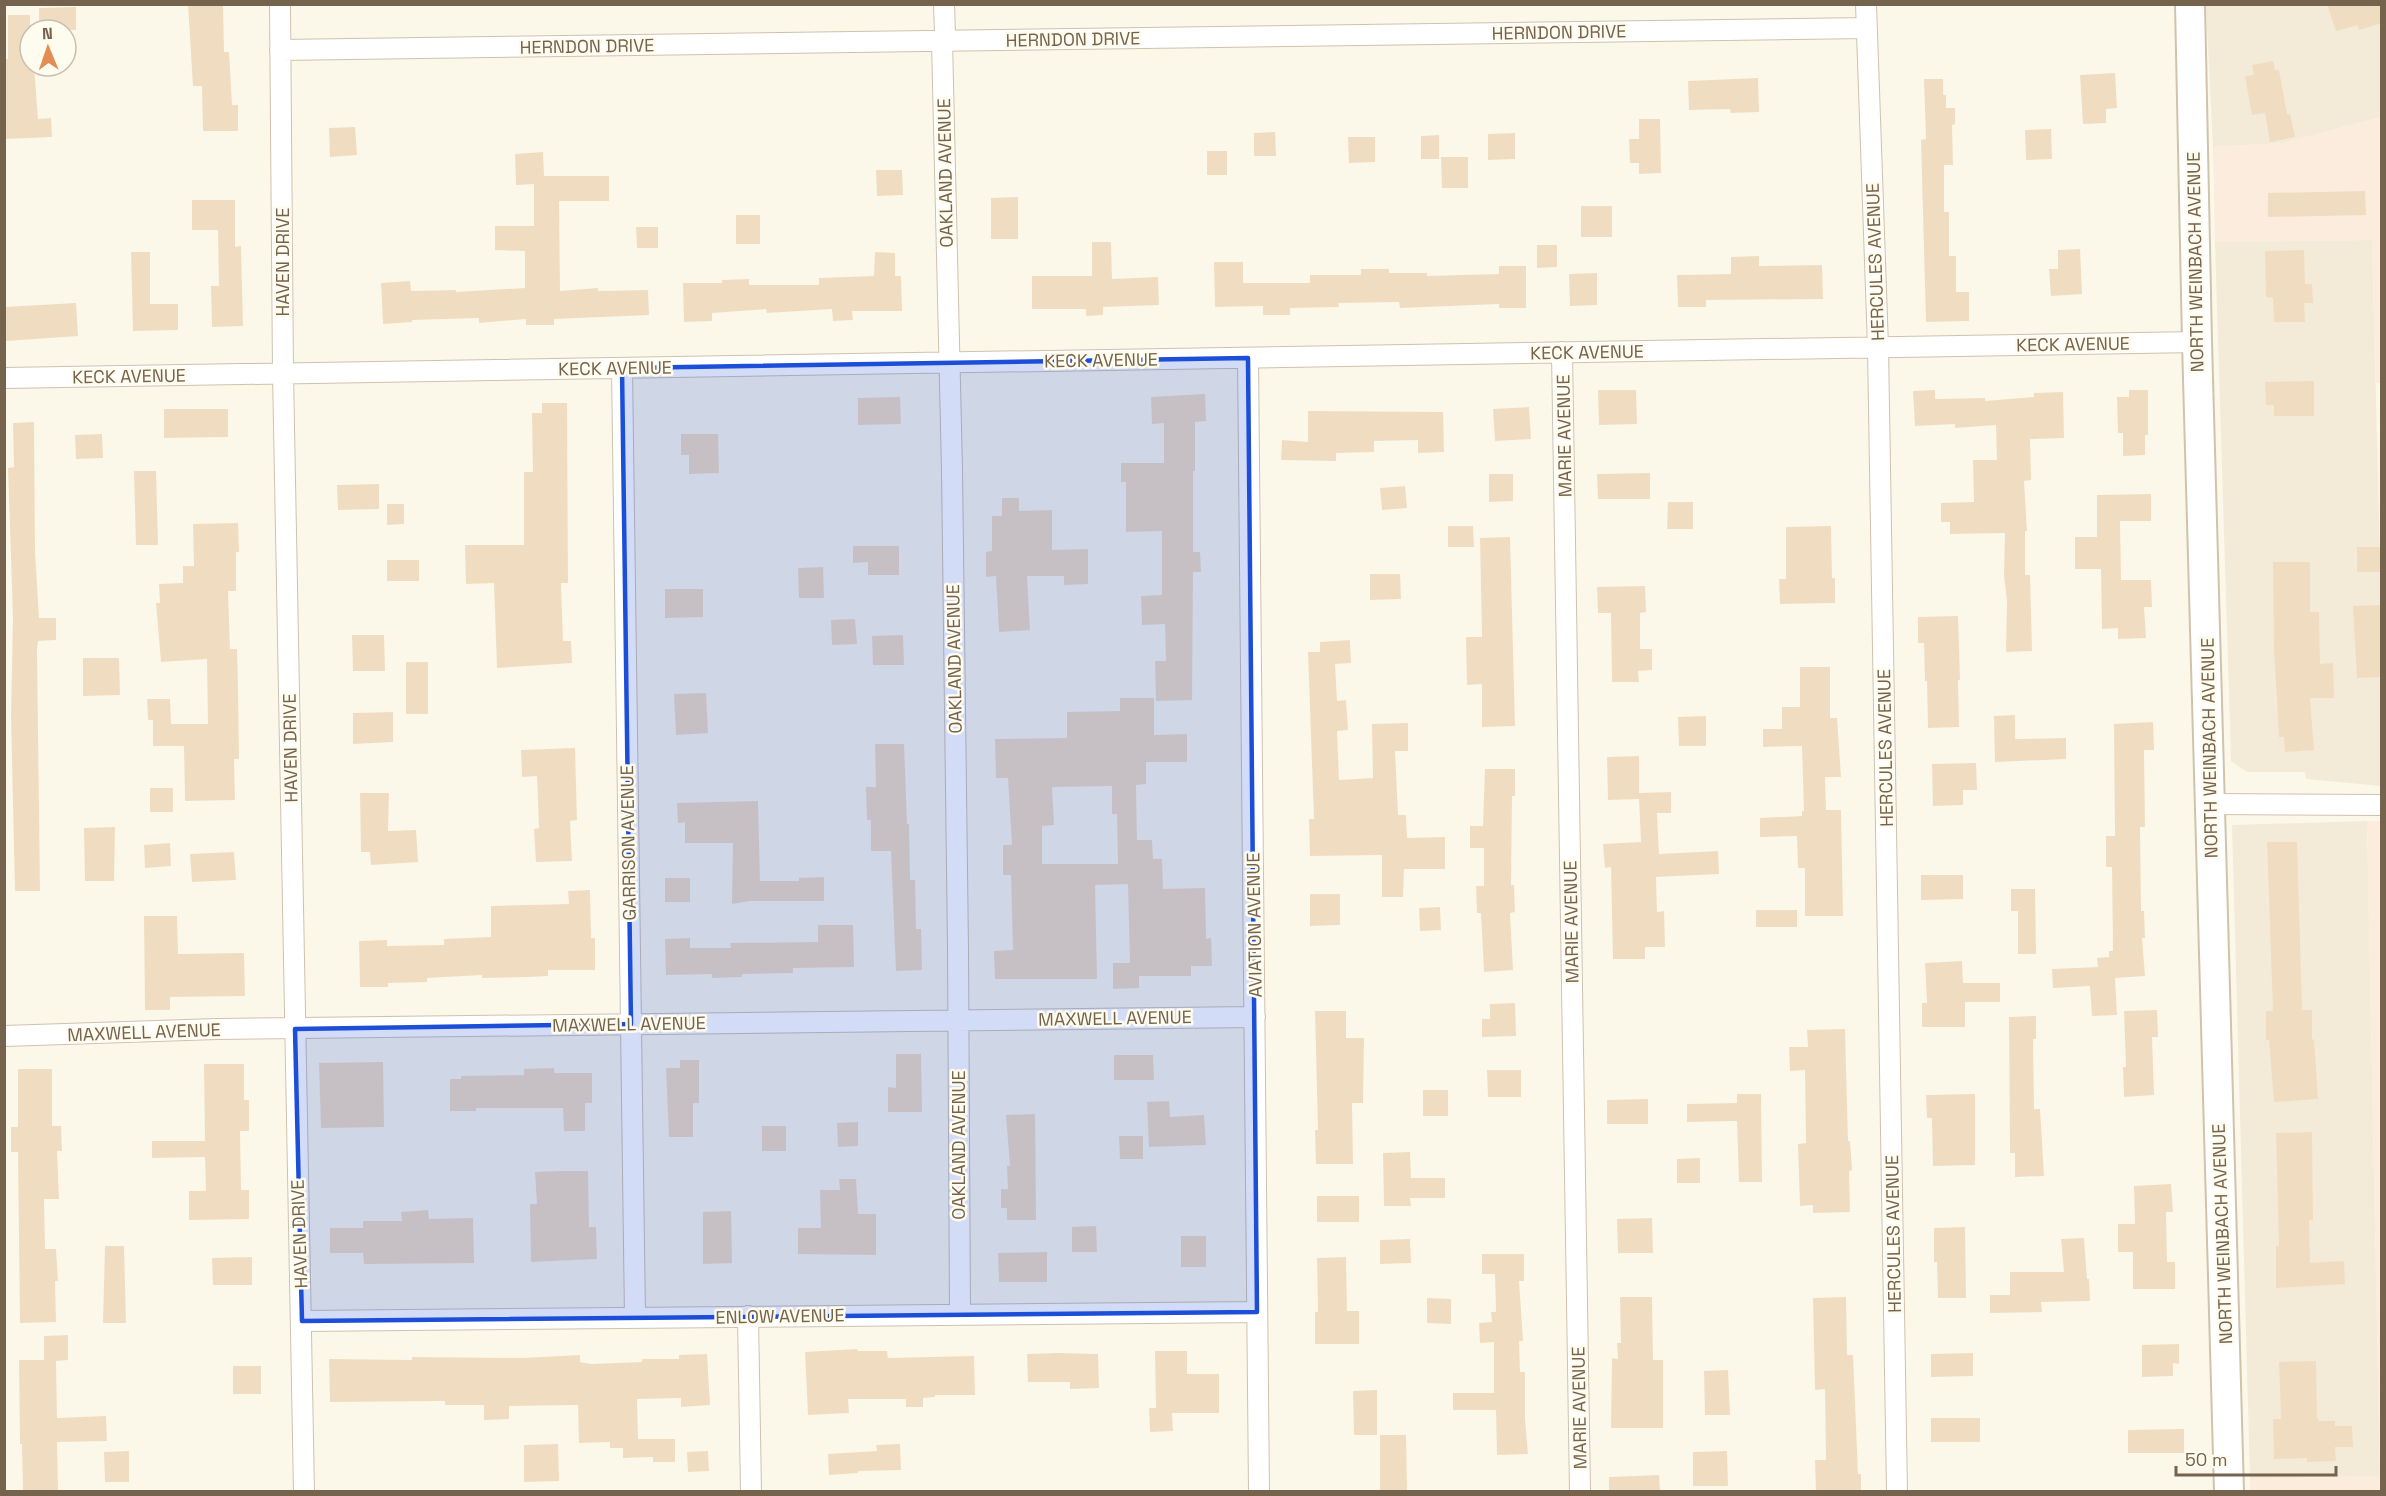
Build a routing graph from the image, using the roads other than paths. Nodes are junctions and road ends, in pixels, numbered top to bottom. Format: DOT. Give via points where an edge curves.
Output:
graph roads {
  1 [pos="280,4"];
  2 [pos="944,4"];
  3 [pos="1866,4"];
  4 [pos="2190,4"];
  5 [pos="1866,28"];
  6 [pos="942,41"];
  7 [pos="280,50"];
  8 [pos="2197,342"];
  9 [pos="1878,347"];
  10 [pos="1562,352"];
  11 [pos="1248,358"];
  12 [pos="949,362"];
  13 [pos="622,368"];
  14 [pos="283,373"];
  15 [pos="4,378"];
  16 [pos="2210,804"];
  17 [pos="2382,805"];
  18 [pos="1255,1017"];
  19 [pos="958,1019"];
  20 [pos="631,1024"];
  21 [pos="295,1029"];
  22 [pos="4,1036"];
  23 [pos="1257,1311"];
  24 [pos="960,1314"];
  25 [pos="748,1316"];
  26 [pos="635,1318"];
  27 [pos="302,1321"];
  28 [pos="304,1491"];
  29 [pos="750,1491"];
  30 [pos="1259,1491"];
  31 [pos="1580,1491"];
  32 [pos="1897,1491"];
  33 [pos="2229,1491"];
  1 -- 7 [label="street, HAVEN DRIVE"];
  2 -- 6 [label="street, OAKLAND AVENUE"];
  3 -- 5 [label="street, HERCULES AVENUE"];
  4 -- 8 [label="main road, NORTH WEINBACH AVENUE"];
  5 -- 6 [label="street, HERNDON DRIVE"];
  5 -- 9 [label="street, HERCULES AVENUE"];
  6 -- 7 [label="street, HERNDON DRIVE"];
  6 -- 12 [label="street, OAKLAND AVENUE"];
  7 -- 14 [label="street, HAVEN DRIVE"];
  8 -- 9 [label="street, KECK AVENUE"];
  8 -- 16 [label="main road, NORTH WEINBACH AVENUE"];
  9 -- 10 [label="street, KECK AVENUE"];
  9 -- 32 [label="street, HERCULES AVENUE"];
  10 -- 11 [label="street, KECK AVENUE"];
  10 -- 31 [label="street, MARIE AVENUE"];
  11 -- 12 [label="street, KECK AVENUE"];
  11 -- 18 [label="street, AVIATION AVENUE"];
  12 -- 13 [label="street, KECK AVENUE"];
  12 -- 19 [label="street, OAKLAND AVENUE"];
  13 -- 14 [label="street, KECK AVENUE"];
  13 -- 20 [label="street, GARRISON AVENUE"];
  14 -- 15 [label="street, KECK AVENUE"];
  14 -- 21 [label="street, HAVEN DRIVE"];
  16 -- 17 [label="street"];
  16 -- 33 [label="main road, NORTH WEINBACH AVENUE"];
  18 -- 19 [label="street, MAXWELL AVENUE"];
  18 -- 23 [label="street, AVIATION AVENUE"];
  19 -- 20 [label="street, MAXWELL AVENUE"];
  19 -- 24 [label="street, OAKLAND AVENUE"];
  20 -- 21 [label="street, MAXWELL AVENUE"];
  20 -- 26 [label="street, GARRISON AVENUE"];
  21 -- 22 [label="street, MAXWELL AVENUE"];
  21 -- 27 [label="street, HAVEN DRIVE"];
  23 -- 24 [label="street, ENLOW AVENUE"];
  23 -- 30 [label="street, AVIATION AVENUE"];
  24 -- 25 [label="street, ENLOW AVENUE"];
  25 -- 26 [label="street, ENLOW AVENUE"];
  25 -- 29 [label="street"];
  26 -- 27 [label="street, ENLOW AVENUE"];
  27 -- 28 [label="street, HAVEN DRIVE"];
}
